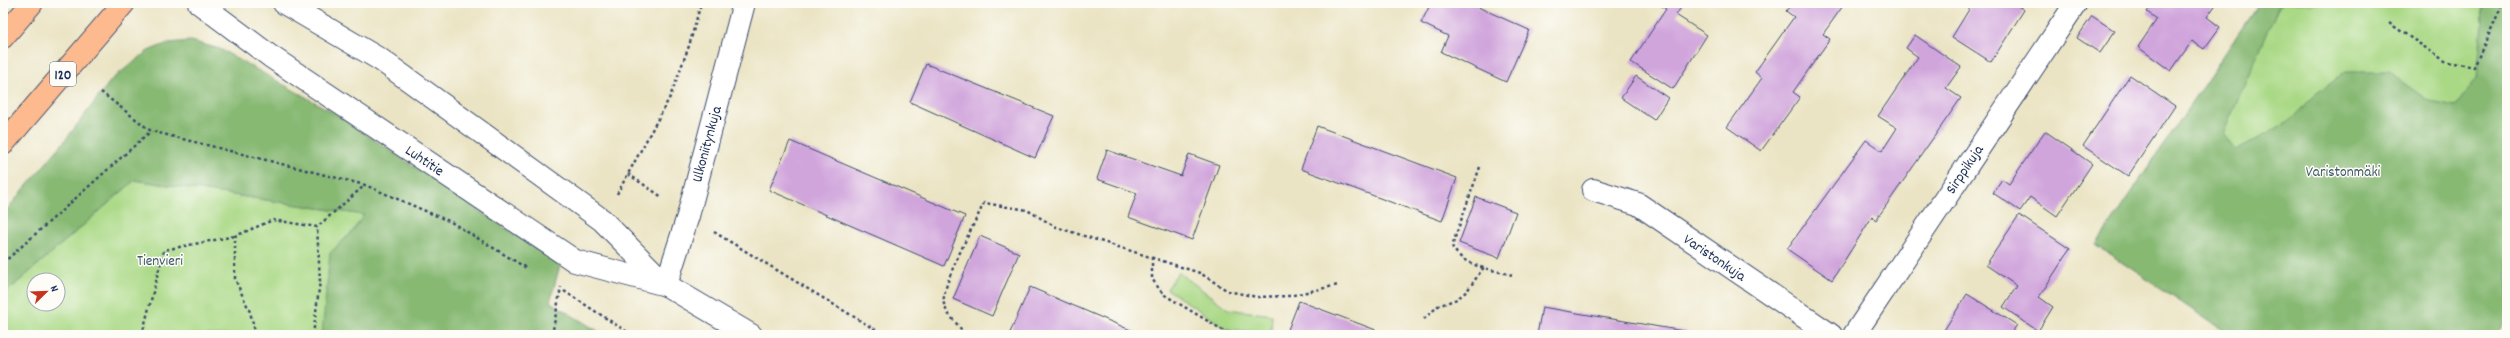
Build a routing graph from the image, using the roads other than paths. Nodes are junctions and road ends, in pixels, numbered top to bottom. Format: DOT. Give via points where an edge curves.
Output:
graph roads {
  1 [pos="32,3"];
  2 [pos="124,3"];
  3 [pos="199,3"];
  4 [pos="284,3"];
  5 [pos="744,3"];
  6 [pos="2076,3"];
  7 [pos="3,37"];
  8 [pos="3,144"];
  9 [pos="1592,190"];
  10 [pos="666,285"];
  11 [pos="751,335"];
  12 [pos="1831,335"];
  13 [pos="1854,335"];
  1 -- 7 [label="main road"];
  2 -- 8 [label="main road, 120"];
  3 -- 10 [label="street, Luhtitie" via="270,56 575,261"];
  4 -- 10 [label="street, Luhtitie" via="381,60 602,220"];
  5 -- 10 [label="street, Ulkoniitynkuja" via="688,216"];
  6 -- 13 [label="street, Sirppikuja"];
  9 -- 12 [label="street, Varistonkuja" via="1638,204"];
  10 -- 11 [label="street, Luhtitie"];
}
